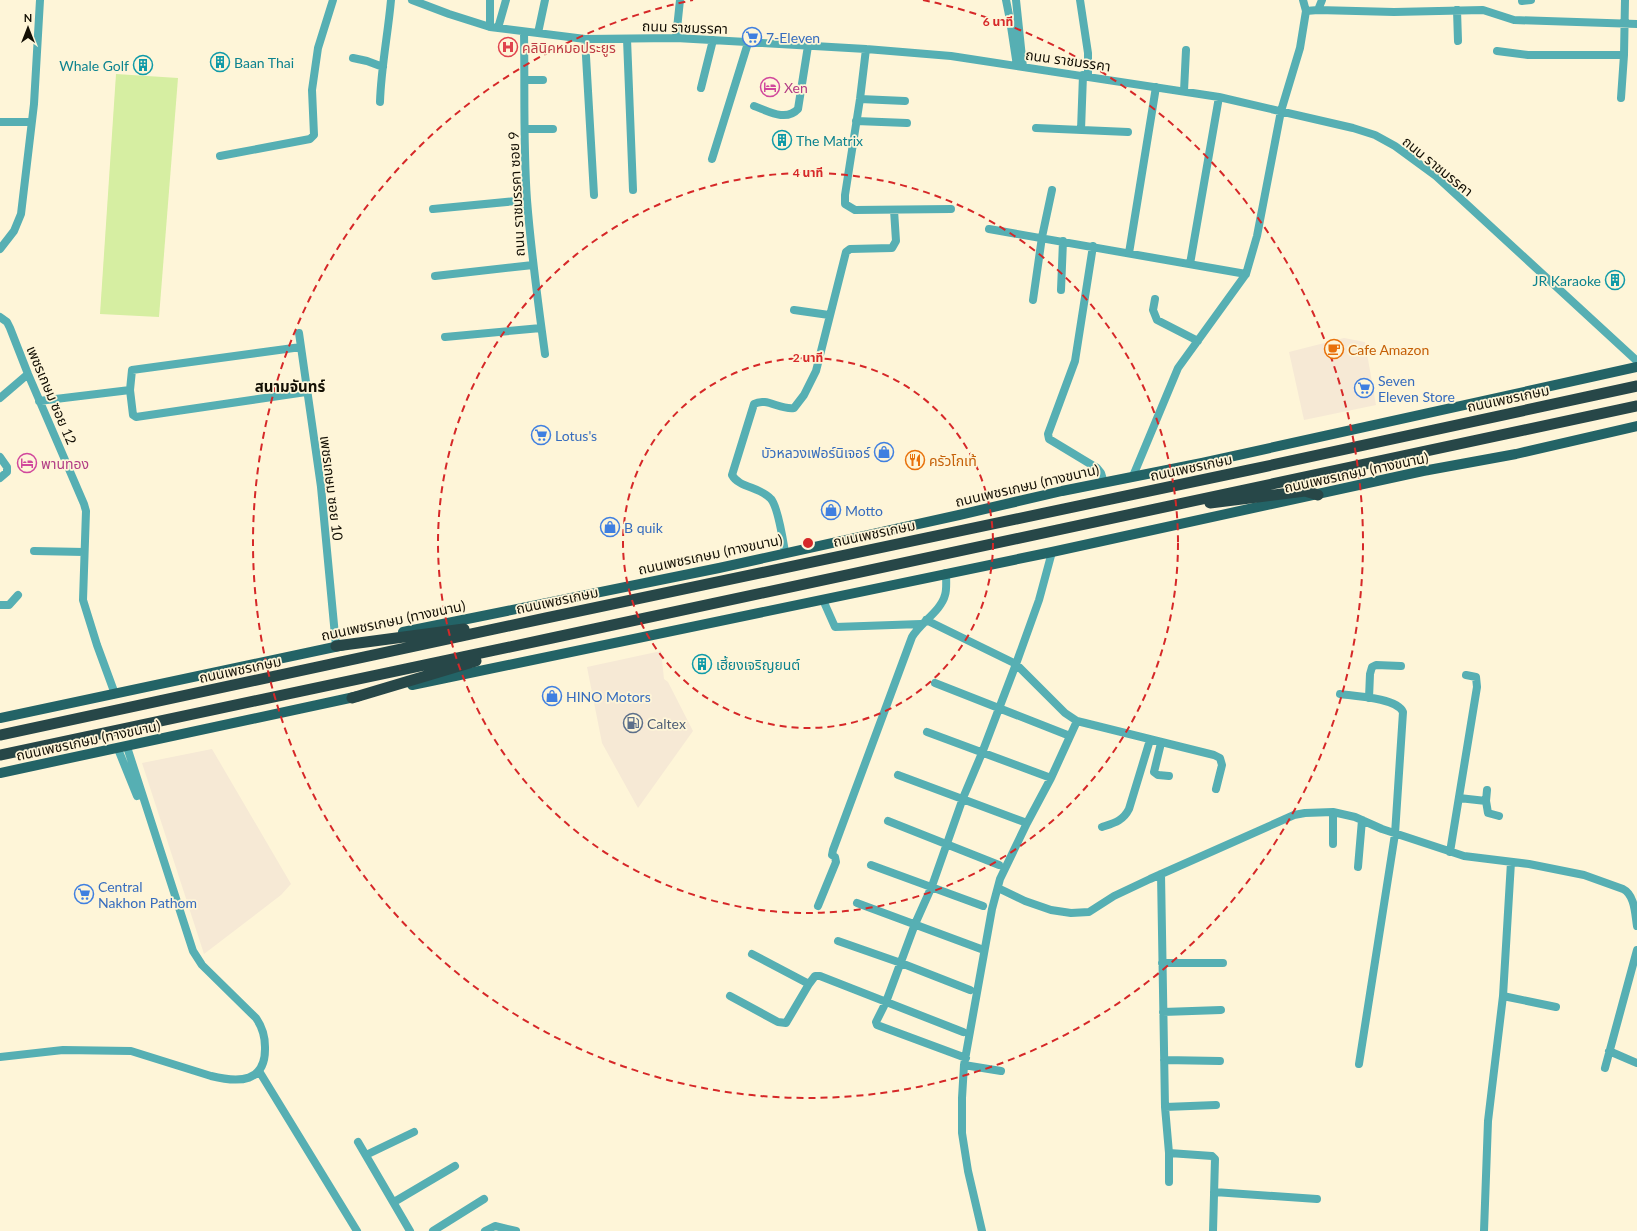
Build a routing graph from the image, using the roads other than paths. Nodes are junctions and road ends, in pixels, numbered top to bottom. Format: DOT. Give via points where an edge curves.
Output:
graph roads {
  1 [pos="40,0"];
  2 [pos="332,0"];
  3 [pos="391,0"];
  4 [pos="412,0"];
  5 [pos="490,0"];
  6 [pos="506,0"];
  7 [pos="545,0"];
  8 [pos="680,0"];
  9 [pos="1006,0"];
  10 [pos="1016,0"];
  11 [pos="1080,0"];
  12 [pos="1303,0"];
  13 [pos="1322,0"];
  14 [pos="1531,0"];
  15 [pos="1625,0"];
  16 [pos="1522,1"];
  17 [pos="1318,10"];
  18 [pos="1457,10"];
  19 [pos="1306,11"];
  20 [pos="1625,23"];
  21 [pos="1637,24"];
  22 [pos="494,28"];
  23 [pos="524,32"];
  24 [pos="538,33"];
  25 [pos="676,38"];
  26 [pos="585,39"];
  27 [pos="627,39"];
  28 [pos="713,40"];
  29 [pos="1458,41"];
  30 [pos="748,43"];
  31 [pos="808,46"];
  32 [pos="866,49"];
  33 [pos="1186,50"];
  34 [pos="1497,51"];
  35 [pos="1624,55"];
  36 [pos="353,58"];
  37 [pos="1020,66"];
  38 [pos="382,67"];
  39 [pos="1086,76"];
  40 [pos="525,80"];
  41 [pos="543,80"];
  42 [pos="1156,87"];
  43 [pos="701,88"];
  44 [pos="1184,91"];
  45 [pos="1219,97"];
  46 [pos="1621,98"];
  47 [pos="860,99"];
  48 [pos="905,101"];
  49 [pos="380,102"];
  50 [pos="754,106"];
  51 [pos="1281,111"];
  52 [pos="856,121"];
  53 [pos="0,122"];
  54 [pos="31,122"];
  55 [pos="907,123"];
  56 [pos="525,128"];
  57 [pos="1036,128"];
  58 [pos="553,129"];
  59 [pos="1081,130"];
  60 [pos="1128,132"];
  61 [pos="220,156"];
  62 [pos="712,159"];
  63 [pos="633,190"];
  64 [pos="1052,190"];
  65 [pos="594,196"];
  66 [pos="527,200"];
  67 [pos="434,208"];
  68 [pos="952,209"];
  69 [pos="894,210"];
  70 [pos="989,229"];
  71 [pos="1042,237"];
  72 [pos="1063,241"];
  73 [pos="1093,246"];
  74 [pos="0,249"];
  75 [pos="1129,253"];
  76 [pos="1190,264"];
  77 [pos="533,265"];
  78 [pos="1246,274"];
  79 [pos="435,276"];
  80 [pos="1060,290"];
  81 [pos="1155,299"];
  82 [pos="1033,300"];
  83 [pos="794,310"];
  84 [pos="829,315"];
  85 [pos="0,317"];
  86 [pos="541,328"];
  87 [pos="299,333"];
  88 [pos="445,337"];
  89 [pos="1198,341"];
  90 [pos="301,347"];
  91 [pos="545,354"];
  92 [pos="1637,362"];
  93 [pos="1637,367"];
  94 [pos="28,374"];
  95 [pos="1637,386"];
  96 [pos="130,390"];
  97 [pos="306,392"];
  98 [pos="1,395"];
  99 [pos="39,401"];
  100 [pos="1637,406"];
  101 [pos="1637,426"];
  102 [pos="0,457"];
  103 [pos="1133,476"];
  104 [pos="0,478"];
  105 [pos="1104,483"];
  106 [pos="1318,495"];
  107 [pos="1186,501"];
  108 [pos="34,551"];
  109 [pos="84,552"];
  110 [pos="785,552"];
  111 [pos="1052,552"];
  112 [pos="946,573"];
  113 [pos="18,596"];
  114 [pos="823,600"];
  115 [pos="0,605"];
  116 [pos="546,618"];
  117 [pos="924,622"];
  118 [pos="552,638"];
  119 [pos="336,646"];
  120 [pos="1016,664"];
  121 [pos="1401,666"];
  122 [pos="1466,675"];
  123 [pos="935,683"];
  124 [pos="114,694"];
  125 [pos="1340,694"];
  126 [pos="352,698"];
  127 [pos="1369,698"];
  128 [pos="998,708"];
  129 [pos="0,718"];
  130 [pos="1077,721"];
  131 [pos="927,732"];
  132 [pos="0,735"];
  133 [pos="1070,736"];
  134 [pos="1150,740"];
  135 [pos="1161,743"];
  136 [pos="122,748"];
  137 [pos="982,753"];
  138 [pos="0,754"];
  139 [pos="0,773"];
  140 [pos="898,775"];
  141 [pos="1169,776"];
  142 [pos="1050,778"];
  143 [pos="1216,789"];
  144 [pos="1487,790"];
  145 [pos="963,798"];
  146 [pos="1459,798"];
  147 [pos="1486,801"];
  148 [pos="1333,812"];
  149 [pos="1499,816"];
  150 [pos="1362,820"];
  151 [pos="888,821"];
  152 [pos="1027,823"];
  153 [pos="1102,827"];
  154 [pos="1395,834"];
  155 [pos="947,844"];
  156 [pos="1333,844"];
  157 [pos="1450,852"];
  158 [pos="1510,862"];
  159 [pos="871,865"];
  160 [pos="999,866"];
  161 [pos="1358,867"];
  162 [pos="1161,874"];
  163 [pos="932,886"];
  164 [pos="998,888"];
  165 [pos="856,903"];
  166 [pos="818,906"];
  167 [pos="983,906"];
  168 [pos="915,924"];
  169 [pos="1637,926"];
  170 [pos="838,941"];
  171 [pos="981,949"];
  172 [pos="1637,950"];
  173 [pos="752,954"];
  174 [pos="901,963"];
  175 [pos="1162,963"];
  176 [pos="1223,963"];
  177 [pos="809,984"];
  178 [pos="970,990"];
  179 [pos="730,996"];
  180 [pos="1503,996"];
  181 [pos="886,1002"];
  182 [pos="1556,1007"];
  183 [pos="1221,1010"];
  184 [pos="1163,1012"];
  185 [pos="963,1032"];
  186 [pos="1610,1052"];
  187 [pos="0,1057"];
  188 [pos="1164,1060"];
  189 [pos="965,1061"];
  190 [pos="1220,1061"];
  191 [pos="1637,1063"];
  192 [pos="1360,1064"];
  193 [pos="1605,1068"];
  194 [pos="259,1071"];
  195 [pos="1001,1071"];
  196 [pos="1216,1105"];
  197 [pos="1165,1107"];
  198 [pos="414,1132"];
  199 [pos="358,1142"];
  200 [pos="1169,1153"];
  201 [pos="366,1155"];
  202 [pos="455,1166"];
  203 [pos="1169,1182"];
  204 [pos="1214,1192"];
  205 [pos="1317,1198"];
  206 [pos="484,1199"];
  207 [pos="394,1202"];
  208 [pos="357,1231"];
  209 [pos="410,1231"];
  210 [pos="433,1231"];
  211 [pos="485,1231"];
  212 [pos="516,1231"];
  213 [pos="982,1231"];
  214 [pos="1213,1231"];
  215 [pos="1484,1231"];
  1 -- 54 [label="street"];
  2 -- 61 [label="street" via="318,48 312,90 314,135 310,139"];
  3 -- 38 [label="street"];
  4 -- 22 [label="street, ถนน ราชมรรคา"];
  5 -- 22 [label="street"];
  6 -- 22 [label="street"];
  7 -- 24 [label="street"];
  8 -- 25 [label="street"];
  9 -- 37 [label="street"];
  10 -- 37 [label="street"];
  11 -- 39 [label="street" via="1087,46"];
  12 -- 19 [label="street"];
  13 -- 17 [label="street"];
  14 -- 16 [label="street"];
  15 -- 20 [label="street"];
  17 -- 18 [label="street"];
  17 -- 19 [label="street"];
  18 -- 20 [label="street" via="1482,10 1514,20"];
  18 -- 29 [label="street"];
  19 -- 51 [label="street" via="1300,48"];
  20 -- 21 [label="street"];
  20 -- 35 [label="street"];
  22 -- 23 [label="street, ถนน ราชมรรคา"];
  23 -- 24 [label="street, ถนน ราชมรรคา"];
  23 -- 40 [label="street, ถนน ราชมรรคา ซอย 9"];
  24 -- 26 [label="street, ถนน ราชมรรคา"];
  25 -- 27 [label="street, ถนน ราชมรรคา"];
  25 -- 28 [label="street, ถนน ราชมรรคา"];
  26 -- 27 [label="street, ถนน ราชมรรคา"];
  26 -- 65 [label="street"];
  27 -- 63 [label="street"];
  28 -- 30 [label="street, ถนน ราชมรรคา"];
  28 -- 43 [label="street"];
  30 -- 31 [label="street, ถนน ราชมรรคา"];
  30 -- 62 [label="street"];
  31 -- 32 [label="street, ถนน ราชมรรคา"];
  31 -- 50 [label="street" via="798,109 793,115 786,117"];
  32 -- 37 [label="street, ถนน ราชมรรคา" via="951,56"];
  32 -- 47 [label="street"];
  33 -- 44 [label="street"];
  34 -- 35 [label="street" via="1522,55"];
  35 -- 46 [label="street"];
  36 -- 38 [label="street"];
  37 -- 39 [label="street, ถนน ราชมรรคา"];
  38 -- 49 [label="street"];
  39 -- 42 [label="street, ถนน ราชมรรคา"];
  39 -- 59 [label="street"];
  40 -- 41 [label="street"];
  40 -- 56 [label="street, ถนน ราชมรรคา ซอย 9"];
  42 -- 44 [label="street, ถนน ราชมรรคา"];
  42 -- 75 [label="street"];
  44 -- 45 [label="street, ถนน ราชมรรคา"];
  45 -- 51 [label="street, ถนน ราชมรรคา"];
  45 -- 76 [label="street"];
  47 -- 48 [label="street"];
  47 -- 52 [label="street"];
  51 -- 78 [label="street"];
  51 -- 92 [label="street, ถนน ราชมรรคา" via="1354,128 1375,135 1395,146 1436,176"];
  52 -- 55 [label="street"];
  52 -- 69 [label="street" via="845,204 855,210"];
  53 -- 54 [label="street"];
  54 -- 74 [label="street" via="21,214 14,230"];
  56 -- 58 [label="street"];
  56 -- 66 [label="street, ถนน ราชมรรคา ซอย 9"];
  57 -- 59 [label="street"];
  59 -- 60 [label="street"];
  64 -- 71 [label="street"];
  66 -- 67 [label="street"];
  66 -- 77 [label="street, ถนน ราชมรรคา ซอย 9"];
  68 -- 69 [label="street"];
  69 -- 84 [label="street" via="894,246 850,249 846,252"];
  70 -- 71 [label="street"];
  71 -- 72 [label="street"];
  71 -- 82 [label="street"];
  72 -- 73 [label="street"];
  72 -- 80 [label="street"];
  73 -- 75 [label="street"];
  73 -- 105 [label="street" via="1075,361 1048,434 1049,439 1097,468"];
  75 -- 76 [label="street"];
  76 -- 78 [label="street"];
  77 -- 79 [label="street"];
  77 -- 86 [label="street, ถนน ราชมรรคา ซอย 9"];
  78 -- 89 [label="street"];
  81 -- 89 [label="street" via="1154,310 1157,320"];
  83 -- 84 [label="street"];
  84 -- 110 [label="street" via="816,371 804,395 794,408 787,409 762,401 754,404 732,475 736,480 763,493 773,502"];
  85 -- 94 [label="street, เพชรเกษม ซอย 12" via="10,328"];
  86 -- 88 [label="street"];
  86 -- 91 [label="street, ถนน ราชมรรคา ซอย 9"];
  87 -- 90 [label="street, เพชรเกษม ซอย 10"];
  89 -- 103 [label="street" via="1178,368"];
  90 -- 96 [label="street" via="132,370"];
  90 -- 97 [label="street, เพชรเกษม ซอย 10"];
  93 -- 103 [label="main road, ถนนเพชรเกษม (ทางขนาน)"];
  94 -- 98 [label="street"];
  94 -- 99 [label="street, เพชรเกษม ซอย 12"];
  95 -- 116 [label="highway, ถนนเพชรเกษม"];
  96 -- 97 [label="street" via="133,415 136,417"];
  96 -- 99 [label="street"];
  97 -- 119 [label="street, เพชรเกษม ซอย 10" via="321,488"];
  99 -- 109 [label="street, เพชรเกษม ซอย 12" via="84,504"];
  100 -- 107 [label="highway"];
  101 -- 106 [label="main road, ถนนเพชรเกษม (ทางขนาน)"];
  102 -- 104 [label="street" via="7,467 7,472"];
  103 -- 105 [label="main road, ถนนเพชรเกษม (ทางขนาน)"];
  105 -- 110 [label="main road, ถนนเพชรเกษม (ทางขนาน)"];
  106 -- 107 [label="highway" via="1304,491 1194,505"];
  106 -- 111 [label="main road, ถนนเพชรเกษม (ทางขนาน)"];
  107 -- 118 [label="highway"];
  108 -- 109 [label="street"];
  109 -- 124 [label="street, เพชรเกษม ซอย 12" via="83,600"];
  110 -- 119 [label="main road, ถนนเพชรเกษม (ทางขนาน)" via="719,568"];
  111 -- 112 [label="main road, ถนนเพชรเกษม (ทางขนาน)"];
  111 -- 120 [label="street"];
  112 -- 114 [label="main road, ถนนเพชรเกษม (ทางขนาน)"];
  112 -- 117 [label="street" via="946,594 943,601"];
  113 -- 115 [label="street" via="9,606"];
  114 -- 117 [label="street" via="835,627"];
  114 -- 126 [label="main road, ถนนเพชรเกษม (ทางขนาน)"];
  116 -- 119 [label="highway"];
  116 -- 132 [label="highway, ถนนเพชรเกษม"];
  117 -- 120 [label="street"];
  117 -- 166 [label="street" via="912,637 832,850 836,862"];
  118 -- 126 [label="highway"];
  118 -- 138 [label="highway"];
  119 -- 124 [label="main road, ถนนเพชรเกษม (ทางขนาน)"];
  120 -- 128 [label="street"];
  120 -- 130 [label="street" via="1065,713"];
  121 -- 127 [label="street" via="1372,667"];
  122 -- 146 [label="street" via="1476,677 1477,682"];
  123 -- 128 [label="street"];
  124 -- 129 [label="main road, ถนนเพชรเกษม (ทางขนาน)"];
  125 -- 127 [label="street"];
  126 -- 136 [label="main road, ถนนเพชรเกษม (ทางขนาน)"];
  127 -- 154 [label="street" via="1396,704 1403,712"];
  128 -- 133 [label="street"];
  128 -- 137 [label="street"];
  130 -- 133 [label="street"];
  130 -- 134 [label="street"];
  131 -- 137 [label="street"];
  133 -- 142 [label="street"];
  134 -- 135 [label="street"];
  134 -- 153 [label="street" via="1126,816"];
  135 -- 141 [label="street" via="1154,772"];
  135 -- 143 [label="street" via="1220,758 1222,765"];
  136 -- 139 [label="main road, ถนนเพชรเกษม (ทางขนาน)"];
  136 -- 194 [label="street" via="193,951 202,966 262,1026 265,1056 264,1064"];
  137 -- 142 [label="street"];
  137 -- 145 [label="street"];
  140 -- 145 [label="street"];
  142 -- 152 [label="street"];
  144 -- 147 [label="street"];
  145 -- 152 [label="street"];
  145 -- 155 [label="street"];
  146 -- 147 [label="street"];
  146 -- 157 [label="street"];
  147 -- 149 [label="street" via="1488,813"];
  148 -- 150 [label="street"];
  148 -- 156 [label="street"];
  148 -- 162 [label="street" via="1294,815"];
  150 -- 154 [label="street"];
  150 -- 161 [label="street"];
  151 -- 155 [label="street"];
  152 -- 164 [label="street"];
  154 -- 157 [label="street"];
  154 -- 192 [label="street"];
  155 -- 160 [label="street"];
  155 -- 163 [label="street"];
  157 -- 158 [label="street"];
  158 -- 169 [label="street" via="1584,875 1623,888 1632,897"];
  158 -- 180 [label="street"];
  159 -- 163 [label="street"];
  162 -- 164 [label="street" via="1114,896 1089,912 1051,910"];
  162 -- 175 [label="street"];
  163 -- 167 [label="street"];
  163 -- 168 [label="street"];
  164 -- 189 [label="street"];
  165 -- 168 [label="street"];
  168 -- 171 [label="street"];
  168 -- 174 [label="street"];
  170 -- 174 [label="street"];
  172 -- 186 [label="street"];
  173 -- 177 [label="street"];
  174 -- 178 [label="street"];
  174 -- 181 [label="street"];
  175 -- 176 [label="street"];
  175 -- 184 [label="street"];
  177 -- 179 [label="street" via="786,1023 778,1022"];
  177 -- 181 [label="street" via="815,976 820,976"];
  180 -- 182 [label="street"];
  180 -- 215 [label="street" via="1488,1121"];
  181 -- 185 [label="street"];
  181 -- 189 [label="street" via="877,1025"];
  183 -- 184 [label="street"];
  184 -- 188 [label="street"];
  186 -- 191 [label="street"];
  186 -- 193 [label="street"];
  187 -- 194 [label="street" via="63,1050 131,1051 224,1079 248,1078"];
  188 -- 190 [label="street"];
  188 -- 197 [label="street"];
  189 -- 195 [label="street"];
  189 -- 213 [label="street" via="962,1133"];
  194 -- 208 [label="street"];
  196 -- 197 [label="street"];
  197 -- 200 [label="street"];
  198 -- 201 [label="street"];
  199 -- 201 [label="street"];
  200 -- 203 [label="street"];
  200 -- 204 [label="street" via="1212,1156 1215,1162"];
  201 -- 207 [label="street"];
  202 -- 207 [label="street"];
  204 -- 205 [label="street"];
  204 -- 214 [label="street"];
  206 -- 210 [label="street"];
  207 -- 209 [label="street"];
  211 -- 212 [label="street" via="495,1226"];
}
